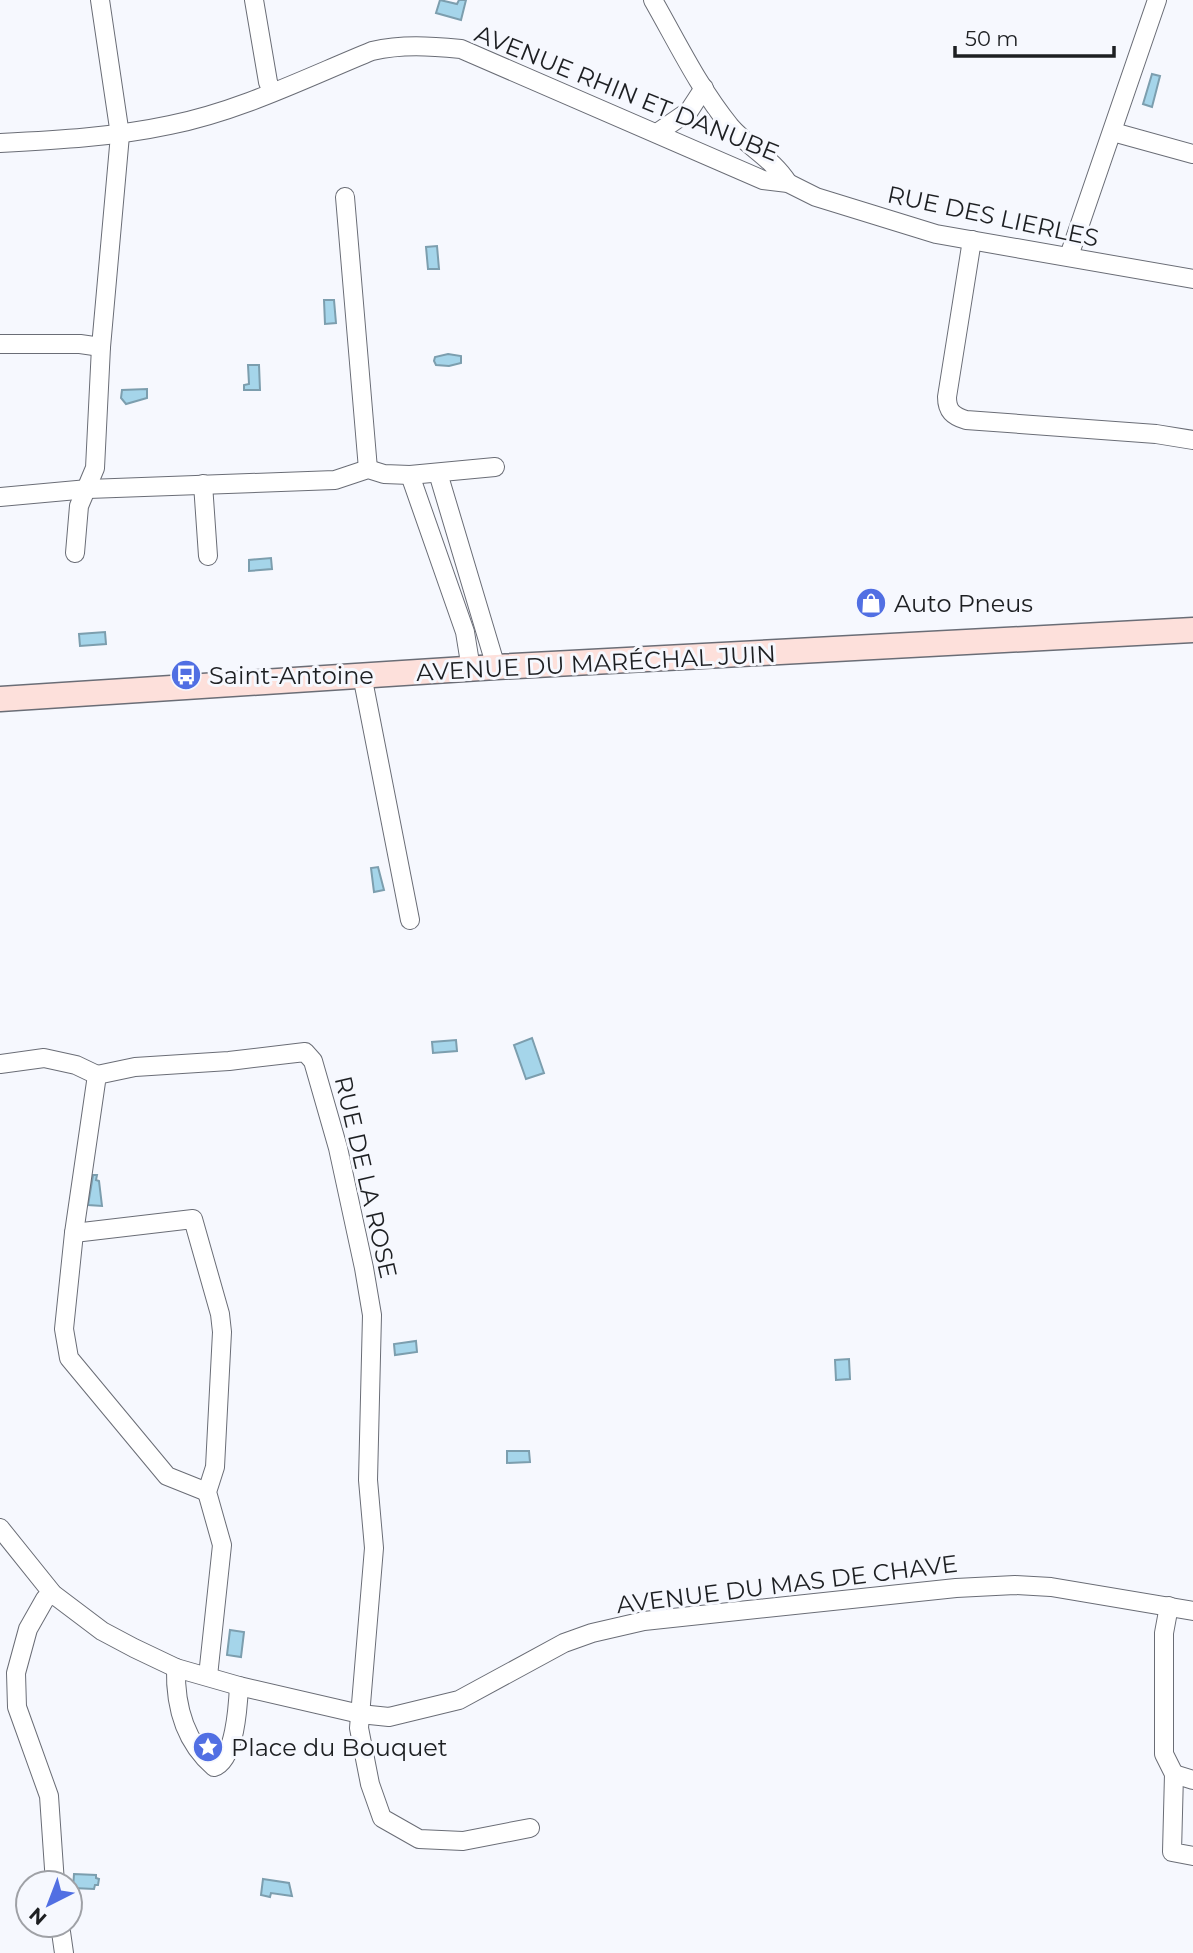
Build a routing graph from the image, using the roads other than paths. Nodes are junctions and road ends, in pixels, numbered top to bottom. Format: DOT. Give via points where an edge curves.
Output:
graph roads {
  1 [pos="100,0"];
  2 [pos="254,0"];
  3 [pos="653,0"];
  4 [pos="1157,0"];
  5 [pos="704,88"];
  6 [pos="272,92"];
  7 [pos="1113,132"];
  8 [pos="657,133"];
  9 [pos="120,135"];
  10 [pos="0,143"];
  11 [pos="1193,154"];
  12 [pos="788,183"];
  13 [pos="345,197"];
  14 [pos="972,240"];
  15 [pos="1069,257"];
  16 [pos="1193,279"];
  17 [pos="0,344"];
  18 [pos="101,347"];
  19 [pos="1193,440"];
  20 [pos="495,467"];
  21 [pos="368,469"];
  22 [pos="438,473"];
  23 [pos="410,475"];
  24 [pos="203,484"];
  25 [pos="88,489"];
  26 [pos="0,497"];
  27 [pos="75,553"];
  28 [pos="208,556"];
  29 [pos="1193,630"];
  30 [pos="496,667"];
  31 [pos="471,669"];
  32 [pos="362,676"];
  33 [pos="0,699"];
  34 [pos="410,920"];
  35 [pos="0,1063"];
  36 [pos="97,1075"];
  37 [pos="74,1233"];
  38 [pos="207,1492"];
  39 [pos="0,1528"];
  40 [pos="53,1594"];
  41 [pos="1169,1606"];
  42 [pos="1193,1611"];
  43 [pos="176,1668"];
  44 [pos="208,1676"];
  45 [pos="239,1686"];
  46 [pos="360,1714"];
  47 [pos="1174,1774"];
  48 [pos="1193,1780"];
  49 [pos="530,1828"];
  50 [pos="1193,1856"];
  51 [pos="54,1869"];
  1 -- 9 [label="street"];
  2 -- 6 [label="street"];
  3 -- 5 [label="street"];
  4 -- 7 [label="street"];
  5 -- 8 [label="street" via="690,111"];
  5 -- 12 [label="street" via="731,128 780,169"];
  6 -- 8 [label="street, AVENUE RHIN ET DANUBE" via="393,46 461,49"];
  6 -- 9 [label="street, AVENUE RHIN ET DANUBE" via="173,125"];
  7 -- 11 [label="street"];
  7 -- 15 [label="street"];
  8 -- 12 [label="street, AVENUE RHIN ET DANUBE" via="763,180"];
  9 -- 10 [label="street, AVENUE RHIN ET DANUBE"];
  9 -- 18 [label="street"];
  12 -- 14 [label="street, RUE DES LIERLES" via="816,198 880,219"];
  13 -- 21 [label="street"];
  14 -- 15 [label="street, RUE DES LIERLES"];
  14 -- 19 [label="street" via="947,397 951,413 966,420"];
  15 -- 16 [label="street, RUE DES LIERLES"];
  17 -- 18 [label="street"];
  18 -- 25 [label="street" via="95,468"];
  20 -- 22 [label="street"];
  21 -- 23 [label="street"];
  21 -- 24 [label="street" via="335,480"];
  22 -- 23 [label="street"];
  22 -- 30 [label="street"];
  23 -- 31 [label="street" via="465,632"];
  24 -- 25 [label="street"];
  24 -- 28 [label="street"];
  25 -- 26 [label="street"];
  25 -- 27 [label="street" via="79,506"];
  29 -- 30 [label="main road, AVENUE DU MARÉCHAL JUIN"];
  30 -- 31 [label="main road, AVENUE DU MARÉCHAL JUIN"];
  31 -- 32 [label="main road, AVENUE DU MARÉCHAL JUIN"];
  32 -- 33 [label="main road, AVENUE DU MARÉCHAL JUIN"];
  32 -- 34 [label="street"];
  35 -- 36 [label="street" via="44,1058"];
  36 -- 37 [label="street"];
  36 -- 46 [label="street, RUE DE LA ROSE" via="135,1067 295,1052 305,1052 313,1061 338,1148 372,1315 368,1480 374,1548"];
  37 -- 38 [label="street" via="64,1329 69,1358 167,1476"];
  37 -- 38 [label="street" via="193,1219 222,1332 215,1467"];
  38 -- 44 [label="street" via="222,1545"];
  39 -- 40 [label="street, AVENUE DU MAS DE CHAVE"];
  40 -- 43 [label="street, AVENUE DU MAS DE CHAVE" via="102,1631"];
  40 -- 51 [label="street" via="45,1599 28,1629 16,1673 18,1707 49,1796"];
  41 -- 42 [label="street, AVENUE DU MAS DE CHAVE"];
  41 -- 46 [label="street, AVENUE DU MAS DE CHAVE" via="1014,1585 644,1621 564,1643 458,1700 389,1717"];
  41 -- 47 [label="street" via="1164,1633 1164,1755"];
  43 -- 44 [label="street, AVENUE DU MAS DE CHAVE"];
  43 -- 45 [label="street" via="183,1725 201,1756 214,1768 228,1754"];
  44 -- 45 [label="street, AVENUE DU MAS DE CHAVE"];
  45 -- 46 [label="street, AVENUE DU MAS DE CHAVE"];
  46 -- 49 [label="street" via="370,1784 382,1818 419,1839 463,1841"];
  47 -- 48 [label="street"];
  47 -- 50 [label="street" via="1172,1852"];
}
